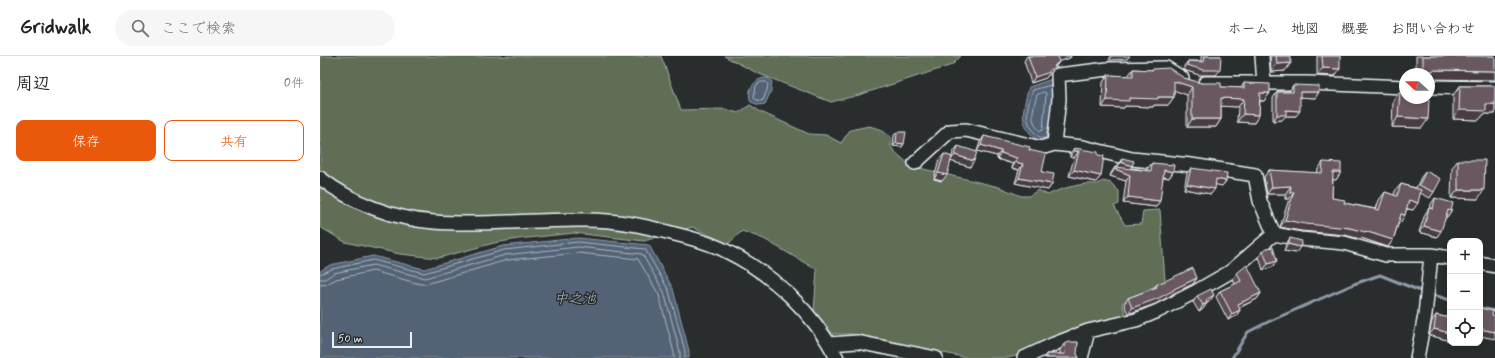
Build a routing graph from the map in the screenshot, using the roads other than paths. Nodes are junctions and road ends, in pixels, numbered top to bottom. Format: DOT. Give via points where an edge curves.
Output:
graph roads {
  1 [pos="1262,56"];
  2 [pos="1264,84"];
  3 [pos="1399,87"];
  4 [pos="1435,87"];
  5 [pos="1495,88"];
  6 [pos="1054,144"];
  7 [pos="915,163"];
  8 [pos="320,178"];
  9 [pos="1274,234"];
  10 [pos="1431,254"];
  11 [pos="1447,257"];
  12 [pos="1483,264"];
  13 [pos="1495,266"];
  14 [pos="1088,331"];
  15 [pos="830,344"];
  16 [pos="837,358"];
  17 [pos="936,358"];
  18 [pos="1024,358"];
  19 [pos="1081,358"];
  20 [pos="1417,358"];
  1 -- 2 [label="street"];
  2 -- 3 [label="street"];
  2 -- 6 [label="street" via="1198,83 1181,78 1166,68 1108,69 1058,75 1059,99"];
  4 -- 5 [label="street"];
  6 -- 7 [label="street" via="1041,148 966,130 950,131"];
  6 -- 9 [label="street" via="1084,147 1132,159 1255,175 1260,201"];
  8 -- 15 [label="street" via="344,194 370,206 394,215 434,222 614,220 640,224 703,242 748,263 770,279 806,312"];
  9 -- 10 [label="street" via="1344,243 1386,254"];
  9 -- 14 [label="street" via="1230,272 1165,308 1136,320"];
  10 -- 11 [label="street"];
  10 -- 20 [label="street" via="1425,315"];
  12 -- 13 [label="street"];
  14 -- 18 [label="street"];
  14 -- 19 [label="street"];
  15 -- 16 [label="street"];
  15 -- 17 [label="street" via="856,342"];
}
